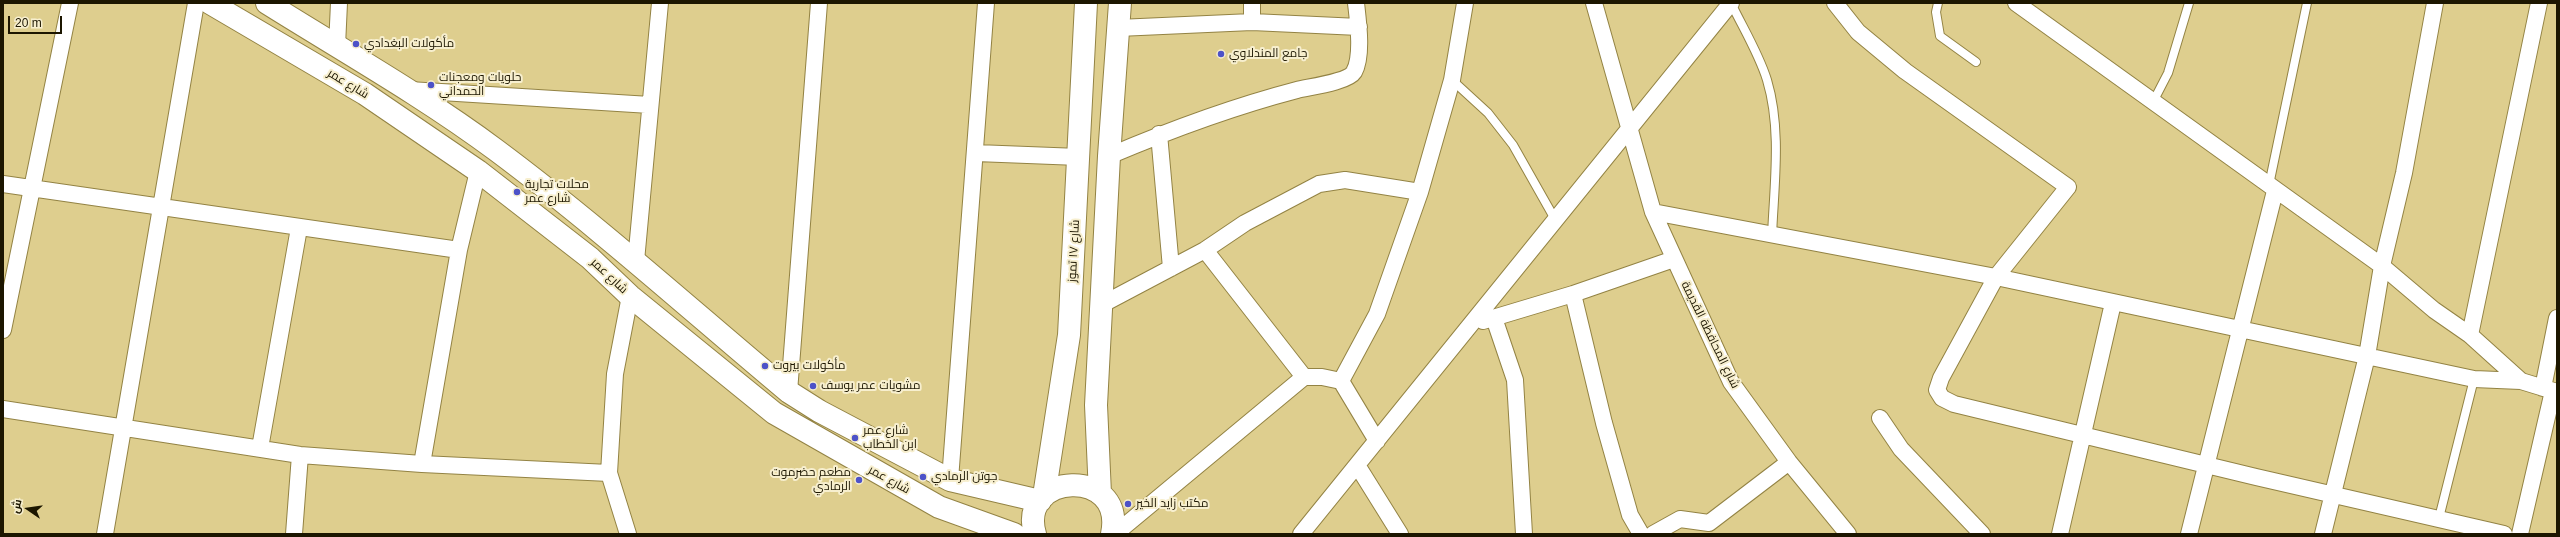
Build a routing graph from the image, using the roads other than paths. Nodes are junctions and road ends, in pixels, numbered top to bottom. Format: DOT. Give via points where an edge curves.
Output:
graph roads {
  1 [pos="70,3"];
  2 [pos="196,3"];
  3 [pos="210,3"];
  4 [pos="267,3"];
  5 [pos="339,3"];
  6 [pos="660,3"];
  7 [pos="819,3"];
  8 [pos="986,3"];
  9 [pos="1086,3"];
  10 [pos="1120,3"];
  11 [pos="1252,3"];
  12 [pos="1356,3"];
  13 [pos="1465,3"];
  14 [pos="1594,3"];
  15 [pos="1731,3"];
  16 [pos="1835,3"];
  17 [pos="1938,3"];
  18 [pos="2016,3"];
  19 [pos="2189,3"];
  20 [pos="2307,3"];
  21 [pos="2434,3"];
  22 [pos="2539,3"];
  23 [pos="1252,22"];
  24 [pos="1358,26"];
  25 [pos="1118,28"];
  26 [pos="336,46"];
  27 [pos="1976,62"];
  28 [pos="1452,80"];
  29 [pos="405,90"];
  30 [pos="2154,102"];
  31 [pos="650,105"];
  32 [pos="1629,132"];
  33 [pos="1159,134"];
  34 [pos="976,152"];
  35 [pos="1109,156"];
  36 [pos="1079,157"];
  37 [pos="478,171"];
  38 [pos="3,184"];
  39 [pos="2272,188"];
  40 [pos="32,190"];
  41 [pos="1420,192"];
  42 [pos="161,209"];
  43 [pos="1653,212"];
  44 [pos="1556,221"];
  45 [pos="299,228"];
  46 [pos="1772,236"];
  47 [pos="459,250"];
  48 [pos="1205,250"];
  49 [pos="1674,259"];
  50 [pos="636,260"];
  51 [pos="2382,266"];
  52 [pos="1171,268"];
  53 [pos="1996,277"];
  54 [pos="1573,294"];
  55 [pos="630,296"];
  56 [pos="2113,303"];
  57 [pos="1101,305"];
  58 [pos="1494,318"];
  59 [pos="2557,318"];
  60 [pos="1471,325"];
  61 [pos="3,330"];
  62 [pos="2239,330"];
  63 [pos="2470,335"];
  64 [pos="2367,356"];
  65 [pos="1304,377"];
  66 [pos="2474,379"];
  67 [pos="1340,381"];
  68 [pos="2522,381"];
  69 [pos="2551,390"];
  70 [pos="789,392"];
  71 [pos="3,409"];
  72 [pos="1880,418"];
  73 [pos="124,426"];
  74 [pos="2083,436"];
  75 [pos="1377,441"];
  76 [pos="260,448"];
  77 [pos="300,455"];
  78 [pos="1789,462"];
  79 [pos="422,464"];
  80 [pos="1357,465"];
  81 [pos="2206,466"];
  82 [pos="609,473"];
  83 [pos="950,480"];
  84 [pos="1100,494"];
  85 [pos="2333,494"];
  86 [pos="1042,498"];
  87 [pos="2439,518"];
  88 [pos="1302,533"];
  89 [pos="105,534"];
  90 [pos="294,534"];
  91 [pos="628,534"];
  92 [pos="1014,534"];
  93 [pos="1035,534"];
  94 [pos="1112,534"];
  95 [pos="1115,534"];
  96 [pos="1400,534"];
  97 [pos="1524,534"];
  98 [pos="1641,534"];
  99 [pos="1653,534"];
  100 [pos="1848,534"];
  101 [pos="1982,534"];
  102 [pos="2060,534"];
  103 [pos="2189,534"];
  104 [pos="2323,534"];
  105 [pos="2504,534"];
  106 [pos="2520,534"];
  1 -- 40 [label="street"];
  2 -- 42 [label="street"];
  3 -- 37 [label="main road, شارع عمر" via="365,94"];
  4 -- 26 [label="main road"];
  5 -- 26 [label="street"];
  6 -- 31 [label="street"];
  7 -- 70 [label="street"];
  8 -- 34 [label="street"];
  9 -- 36 [label="main road, شارع ١٧ تموز"];
  10 -- 25 [label="main road"];
  11 -- 23 [label="street"];
  12 -- 24 [label="street"];
  13 -- 28 [label="street"];
  14 -- 32 [label="street, شارع المحافظة القديمة"];
  15 -- 32 [label="street"];
  15 -- 46 [label="lane" via="1767,79 1772,101 1776,140"];
  16 -- 53 [label="street" via="1858,32 1905,71 2068,187"];
  17 -- 27 [label="lane" via="1936,12 1940,36"];
  18 -- 30 [label="street"];
  19 -- 30 [label="lane" via="2168,73"];
  20 -- 39 [label="lane"];
  21 -- 51 [label="street" via="2404,173"];
  22 -- 63 [label="street"];
  23 -- 24 [label="street"];
  23 -- 25 [label="street"];
  24 -- 33 [label="street" via="1357,62 1354,73 1346,79 1213,114"];
  25 -- 35 [label="main road"];
  26 -- 29 [label="main road"];
  28 -- 41 [label="street"];
  28 -- 44 [label="lane" via="1488,113 1513,145"];
  29 -- 31 [label="street"];
  29 -- 50 [label="main road" via="495,149"];
  30 -- 39 [label="street"];
  31 -- 50 [label="street"];
  32 -- 43 [label="street, شارع المحافظة القديمة"];
  32 -- 44 [label="street"];
  33 -- 35 [label="street"];
  33 -- 52 [label="street"];
  34 -- 36 [label="street"];
  34 -- 83 [label="street"];
  35 -- 57 [label="main road"];
  36 -- 86 [label="main road, شارع ١٧ تموز" via="1069,335"];
  37 -- 47 [label="street"];
  37 -- 55 [label="main road, شارع عمر" via="590,258"];
  38 -- 40 [label="street"];
  39 -- 51 [label="street"];
  39 -- 62 [label="street"];
  40 -- 42 [label="street"];
  40 -- 61 [label="street"];
  41 -- 48 [label="street" via="1345,180 1319,184 1245,223"];
  41 -- 67 [label="street" via="1377,314"];
  42 -- 45 [label="street"];
  42 -- 73 [label="street"];
  43 -- 46 [label="street"];
  43 -- 49 [label="street, شارع المحافظة القديمة"];
  44 -- 60 [label="street"];
  45 -- 47 [label="street"];
  45 -- 76 [label="street"];
  46 -- 53 [label="street"];
  47 -- 79 [label="street"];
  48 -- 52 [label="street"];
  48 -- 65 [label="street"];
  49 -- 54 [label="street"];
  49 -- 78 [label="street, شارع المحافظة القديمة" via="1731,382"];
  50 -- 70 [label="main road"];
  51 -- 63 [label="street" via="2434,310"];
  51 -- 64 [label="street"];
  52 -- 57 [label="street"];
  53 -- 56 [label="street"];
  53 -- 74 [label="street" via="1937,390 1942,398 1954,404"];
  54 -- 58 [label="street"];
  54 -- 98 [label="street" via="1604,423 1630,515"];
  55 -- 82 [label="street" via="616,374"];
  55 -- 92 [label="main road, شارع عمر" via="774,413 807,434 939,507"];
  56 -- 62 [label="street"];
  56 -- 74 [label="street"];
  57 -- 84 [label="main road" via="1096,405"];
  58 -- 60 [label="street"];
  58 -- 97 [label="street" via="1515,380"];
  59 -- 69 [label="street"];
  60 -- 75 [label="street"];
  62 -- 64 [label="street"];
  62 -- 81 [label="street"];
  63 -- 68 [label="street"];
  64 -- 66 [label="street"];
  64 -- 85 [label="street"];
  65 -- 67 [label="street"];
  65 -- 95 [label="street"];
  66 -- 68 [label="street"];
  66 -- 87 [label="lane"];
  67 -- 75 [label="street"];
  68 -- 69 [label="street"];
  69 -- 106 [label="street"];
  70 -- 83 [label="main road" via="819,411"];
  71 -- 73 [label="street"];
  72 -- 101 [label="street" via="1901,449"];
  73 -- 76 [label="street"];
  73 -- 89 [label="street"];
  74 -- 81 [label="street"];
  74 -- 102 [label="street"];
  75 -- 80 [label="street"];
  76 -- 77 [label="street"];
  77 -- 79 [label="street"];
  77 -- 90 [label="street"];
  78 -- 99 [label="street" via="1709,522 1680,519"];
  78 -- 100 [label="street, شارع المحافظة القديمة"];
  79 -- 82 [label="street"];
  80 -- 88 [label="street"];
  80 -- 96 [label="street"];
  81 -- 85 [label="street"];
  81 -- 103 [label="street"];
  82 -- 91 [label="street"];
  83 -- 86 [label="main road"];
  84 -- 86 [label="main road" via="1090,487 1066,484"];
  84 -- 94 [label="main road" via="1112,514"];
  85 -- 87 [label="street"];
  85 -- 104 [label="street"];
  86 -- 93 [label="main road, شارع ١٧ تموز" via="1034,514"];
  87 -- 105 [label="street"];
}
